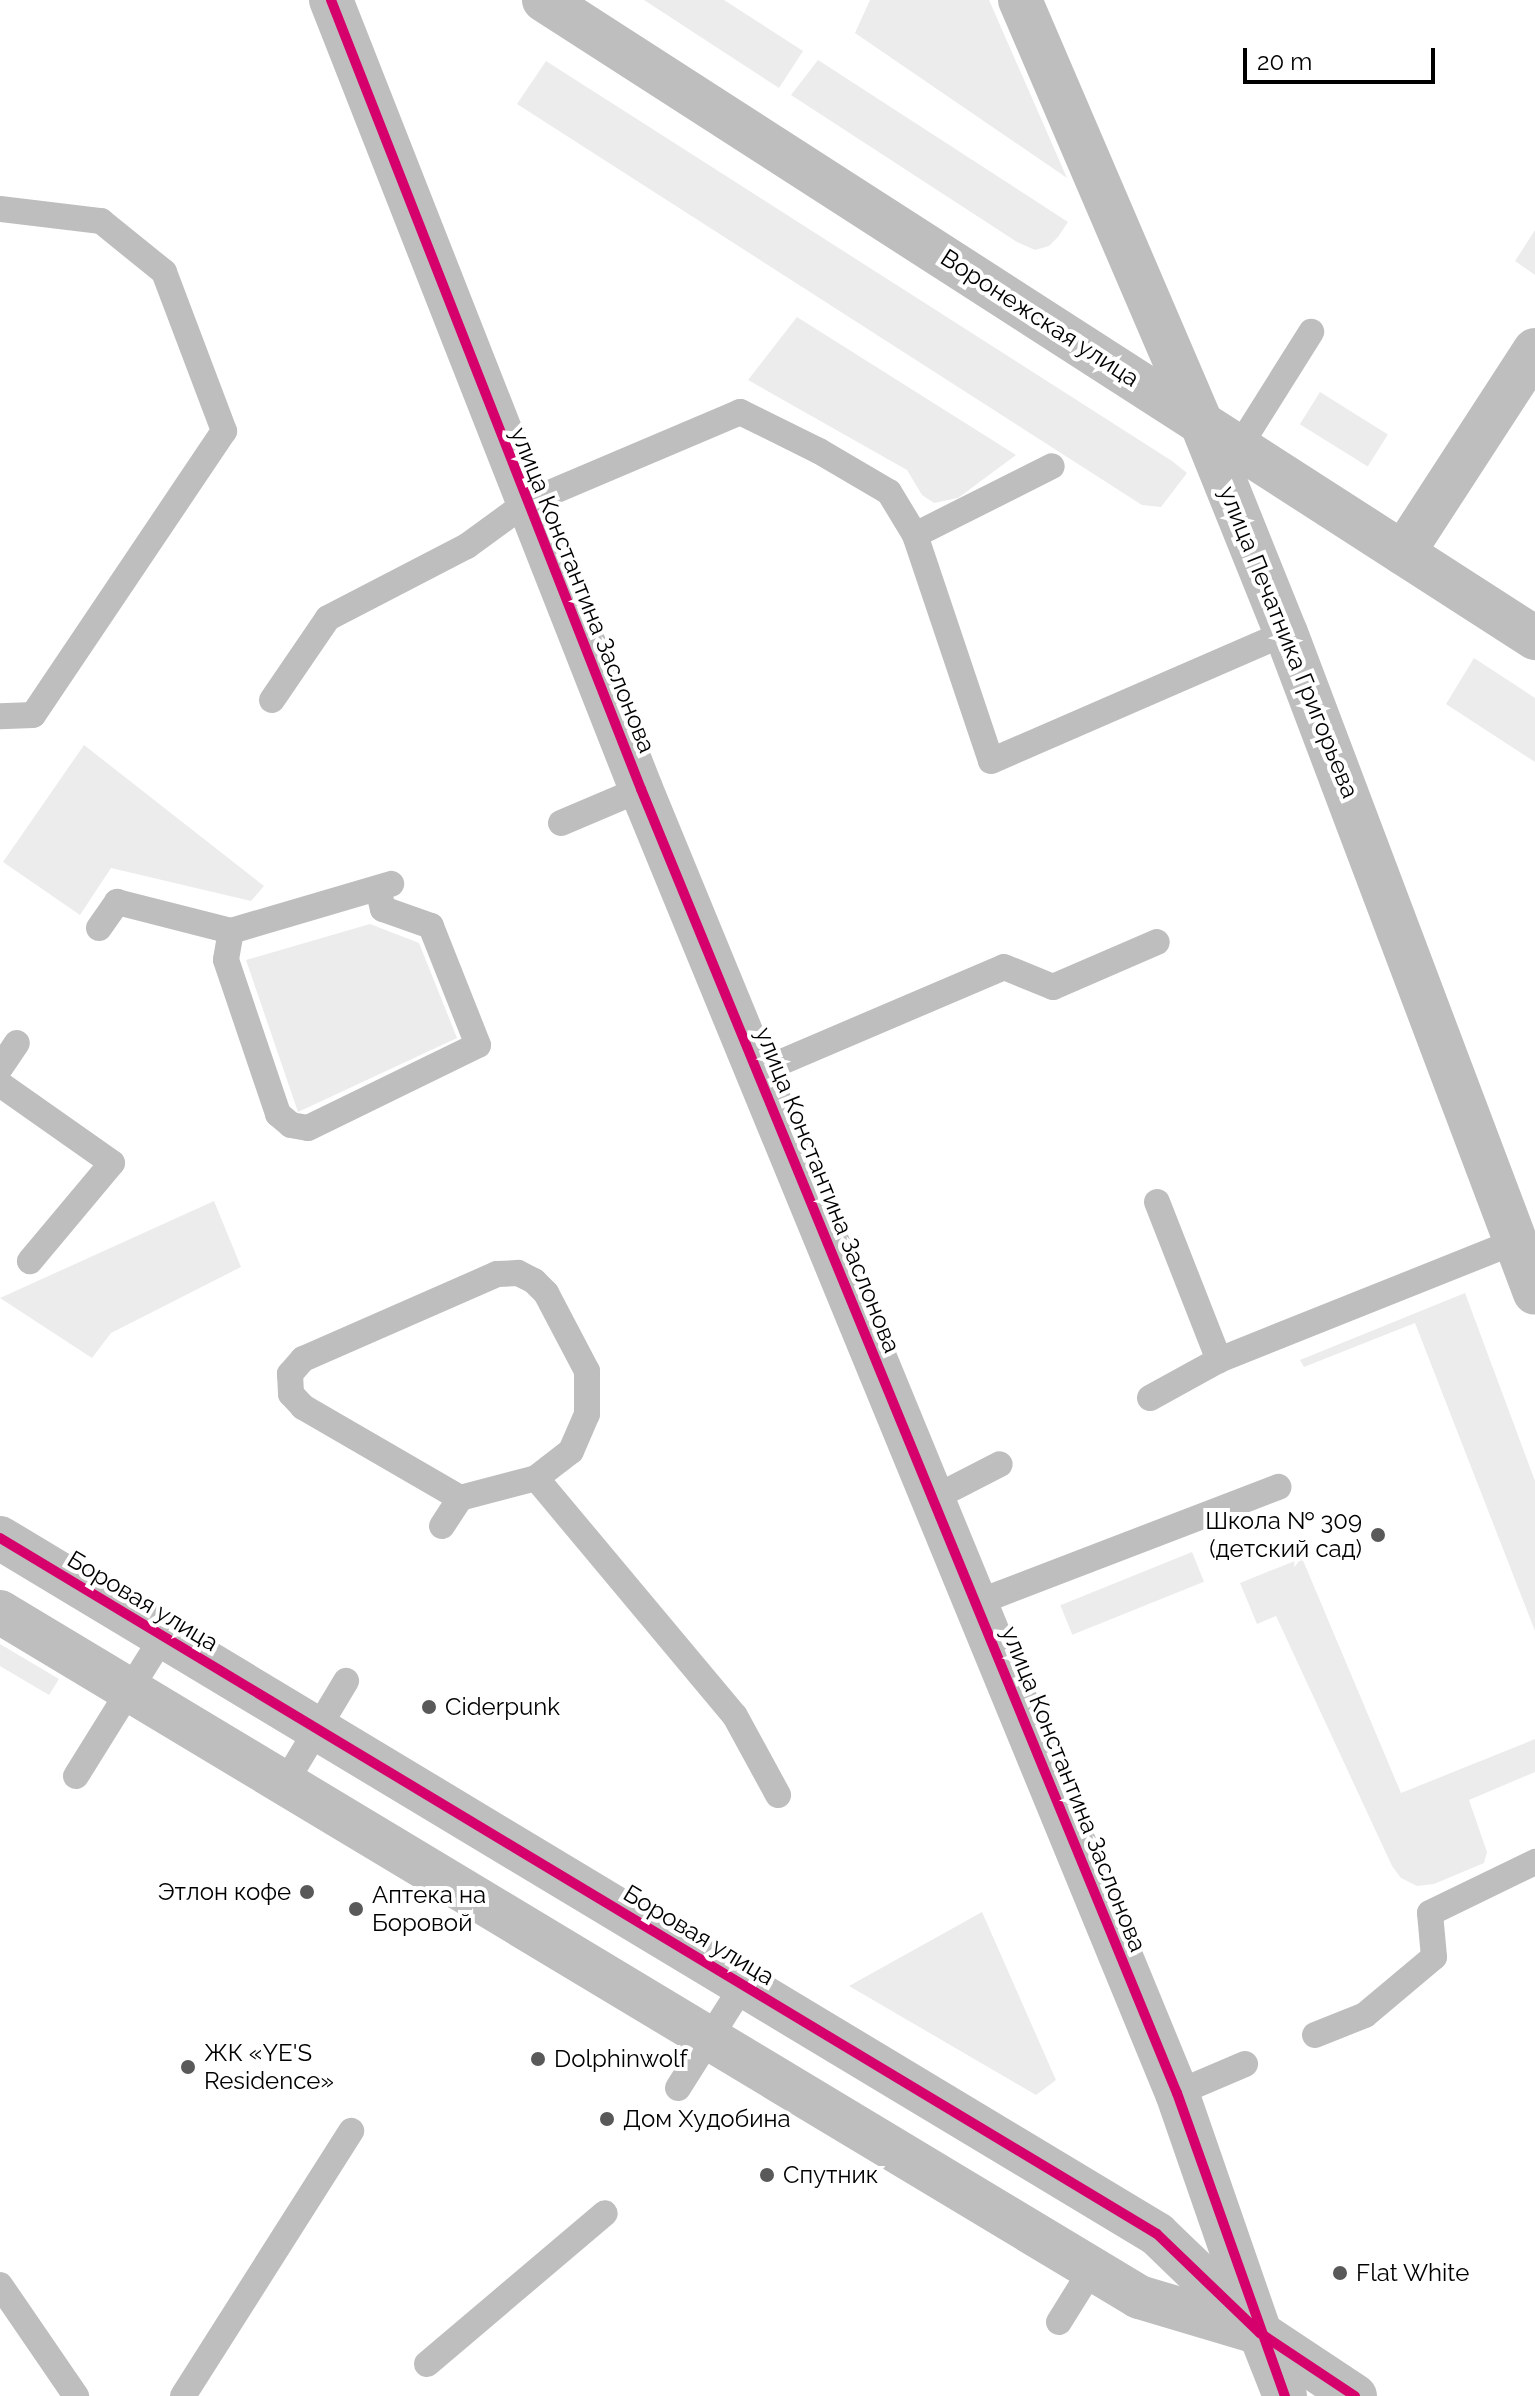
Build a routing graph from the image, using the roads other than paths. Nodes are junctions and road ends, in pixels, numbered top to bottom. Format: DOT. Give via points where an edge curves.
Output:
graph roads {
  1 [pos="331,0"];
  2 [pos="544,0"];
  3 [pos="1020,0"];
  4 [pos="0,209"];
  5 [pos="1311,332"];
  6 [pos="1535,350"];
  7 [pos="1201,422"];
  8 [pos="1239,447"];
  9 [pos="1052,466"];
  10 [pos="526,503"];
  11 [pos="915,535"];
  12 [pos="1403,553"];
  13 [pos="1286,633"];
  14 [pos="1535,638"];
  15 [pos="272,700"];
  16 [pos="0,716"];
  17 [pos="641,789"];
  18 [pos="561,823"];
  19 [pos="99,928"];
  20 [pos="231,931"];
  21 [pos="1157,942"];
  22 [pos="17,1043"];
  23 [pos="0,1068"];
  24 [pos="758,1072"];
  25 [pos="0,1084"];
  26 [pos="1157,1202"];
  27 [pos="1516,1241"];
  28 [pos="30,1261"];
  29 [pos="1535,1293"];
  30 [pos="1219,1360"];
  31 [pos="1150,1398"];
  32 [pos="1000,1464"];
  33 [pos="536,1478"];
  34 [pos="1278,1487"];
  35 [pos="460,1498"];
  36 [pos="932,1499"];
  37 [pos="442,1526"];
  38 [pos="0,1538"];
  39 [pos="976,1603"];
  40 [pos="0,1612"];
  41 [pos="163,1636"];
  42 [pos="346,1681"];
  43 [pos="129,1689"];
  44 [pos="317,1729"];
  45 [pos="76,1776"];
  46 [pos="285,1783"];
  47 [pos="778,1795"];
  48 [pos="1535,1862"];
  49 [pos="743,1985"];
  50 [pos="1315,2035"];
  51 [pos="708,2038"];
  52 [pos="1245,2064"];
  53 [pos="678,2088"];
  54 [pos="1177,2093"];
  55 [pos="351,2131"];
  56 [pos="605,2213"];
  57 [pos="1092,2269"];
  58 [pos="0,2285"];
  59 [pos="1059,2322"];
  60 [pos="1260,2333"];
  61 [pos="427,2364"];
  62 [pos="76,2396"];
  63 [pos="183,2396"];
  64 [pos="1285,2396"];
  65 [pos="1355,2396"];
  1 -- 10 [label="street, улица Константина Заслонова"];
  2 -- 7 [label="street, Воронежская улица"];
  3 -- 7 [label="street, улица Печатника Григорьева"];
  4 -- 16 [label="lane" via="101,221 164,272 224,431 33,715"];
  5 -- 8 [label="lane"];
  6 -- 12 [label="street"];
  7 -- 8 [label="street, Воронежская улица"];
  7 -- 13 [label="street, улица Печатника Григорьева"];
  8 -- 12 [label="street, Воронежская улица"];
  9 -- 11 [label="lane"];
  10 -- 11 [label="lane" via="740,412 889,492"];
  10 -- 15 [label="lane" via="467,546 328,618"];
  10 -- 17 [label="street, улица Константина Заслонова"];
  11 -- 13 [label="lane" via="991,761"];
  12 -- 14 [label="street, Воронежская улица"];
  13 -- 27 [label="street, улица Печатника Григорьева"];
  17 -- 18 [label="lane"];
  17 -- 24 [label="street, улица Константина Заслонова"];
  19 -- 20 [label="lane" via="117,902"];
  20 -- 20 [label="lane" via="384,886 383,909 431,926 478,1045 308,1128 291,1125 278,1114 226,960"];
  21 -- 24 [label="lane" via="1053,987 1004,967"];
  22 -- 23 [label="lane"];
  24 -- 36 [label="street, улица Константина Заслонова"];
  25 -- 28 [label="lane" via="112,1163"];
  26 -- 30 [label="lane"];
  27 -- 29 [label="street, улица Печатника Григорьева"];
  27 -- 30 [label="lane"];
  30 -- 31 [label="lane"];
  32 -- 36 [label="lane"];
  33 -- 35 [label="lane"];
  33 -- 35 [label="lane" via="571,1451 587,1414 587,1371 546,1293 518,1273 497,1274 303,1359 290,1374 291,1394 303,1407"];
  33 -- 47 [label="lane" via="735,1716"];
  34 -- 39 [label="lane"];
  35 -- 37 [label="lane"];
  36 -- 39 [label="street, улица Константина Заслонова"];
  38 -- 41 [label="street, Боровая улица"];
  39 -- 54 [label="street, улица Константина Заслонова"];
  40 -- 43 [label="street, Боровая улица"];
  41 -- 43 [label="lane"];
  41 -- 44 [label="street, Боровая улица"];
  42 -- 44 [label="lane"];
  43 -- 45 [label="lane"];
  43 -- 46 [label="street, Боровая улица"];
  44 -- 46 [label="lane"];
  44 -- 49 [label="street, Боровая улица"];
  46 -- 51 [label="street, Боровая улица"];
  48 -- 50 [label="lane" via="1430,1913 1434,1957 1365,2015"];
  49 -- 51 [label="lane"];
  49 -- 60 [label="street, Боровая улица" via="1157,2234"];
  51 -- 53 [label="lane"];
  51 -- 57 [label="street, Боровая улица"];
  52 -- 54 [label="lane"];
  54 -- 60 [label="street, улица Константина Заслонова"];
  55 -- 63 [label="lane"];
  56 -- 61 [label="lane"];
  57 -- 59 [label="lane"];
  57 -- 60 [label="street, Боровая улица" via="1139,2297"];
  58 -- 62 [label="lane"];
  60 -- 64 [label="street, улица Константина Заслонова"];
  60 -- 65 [label="street, Боровая улица"];
}
